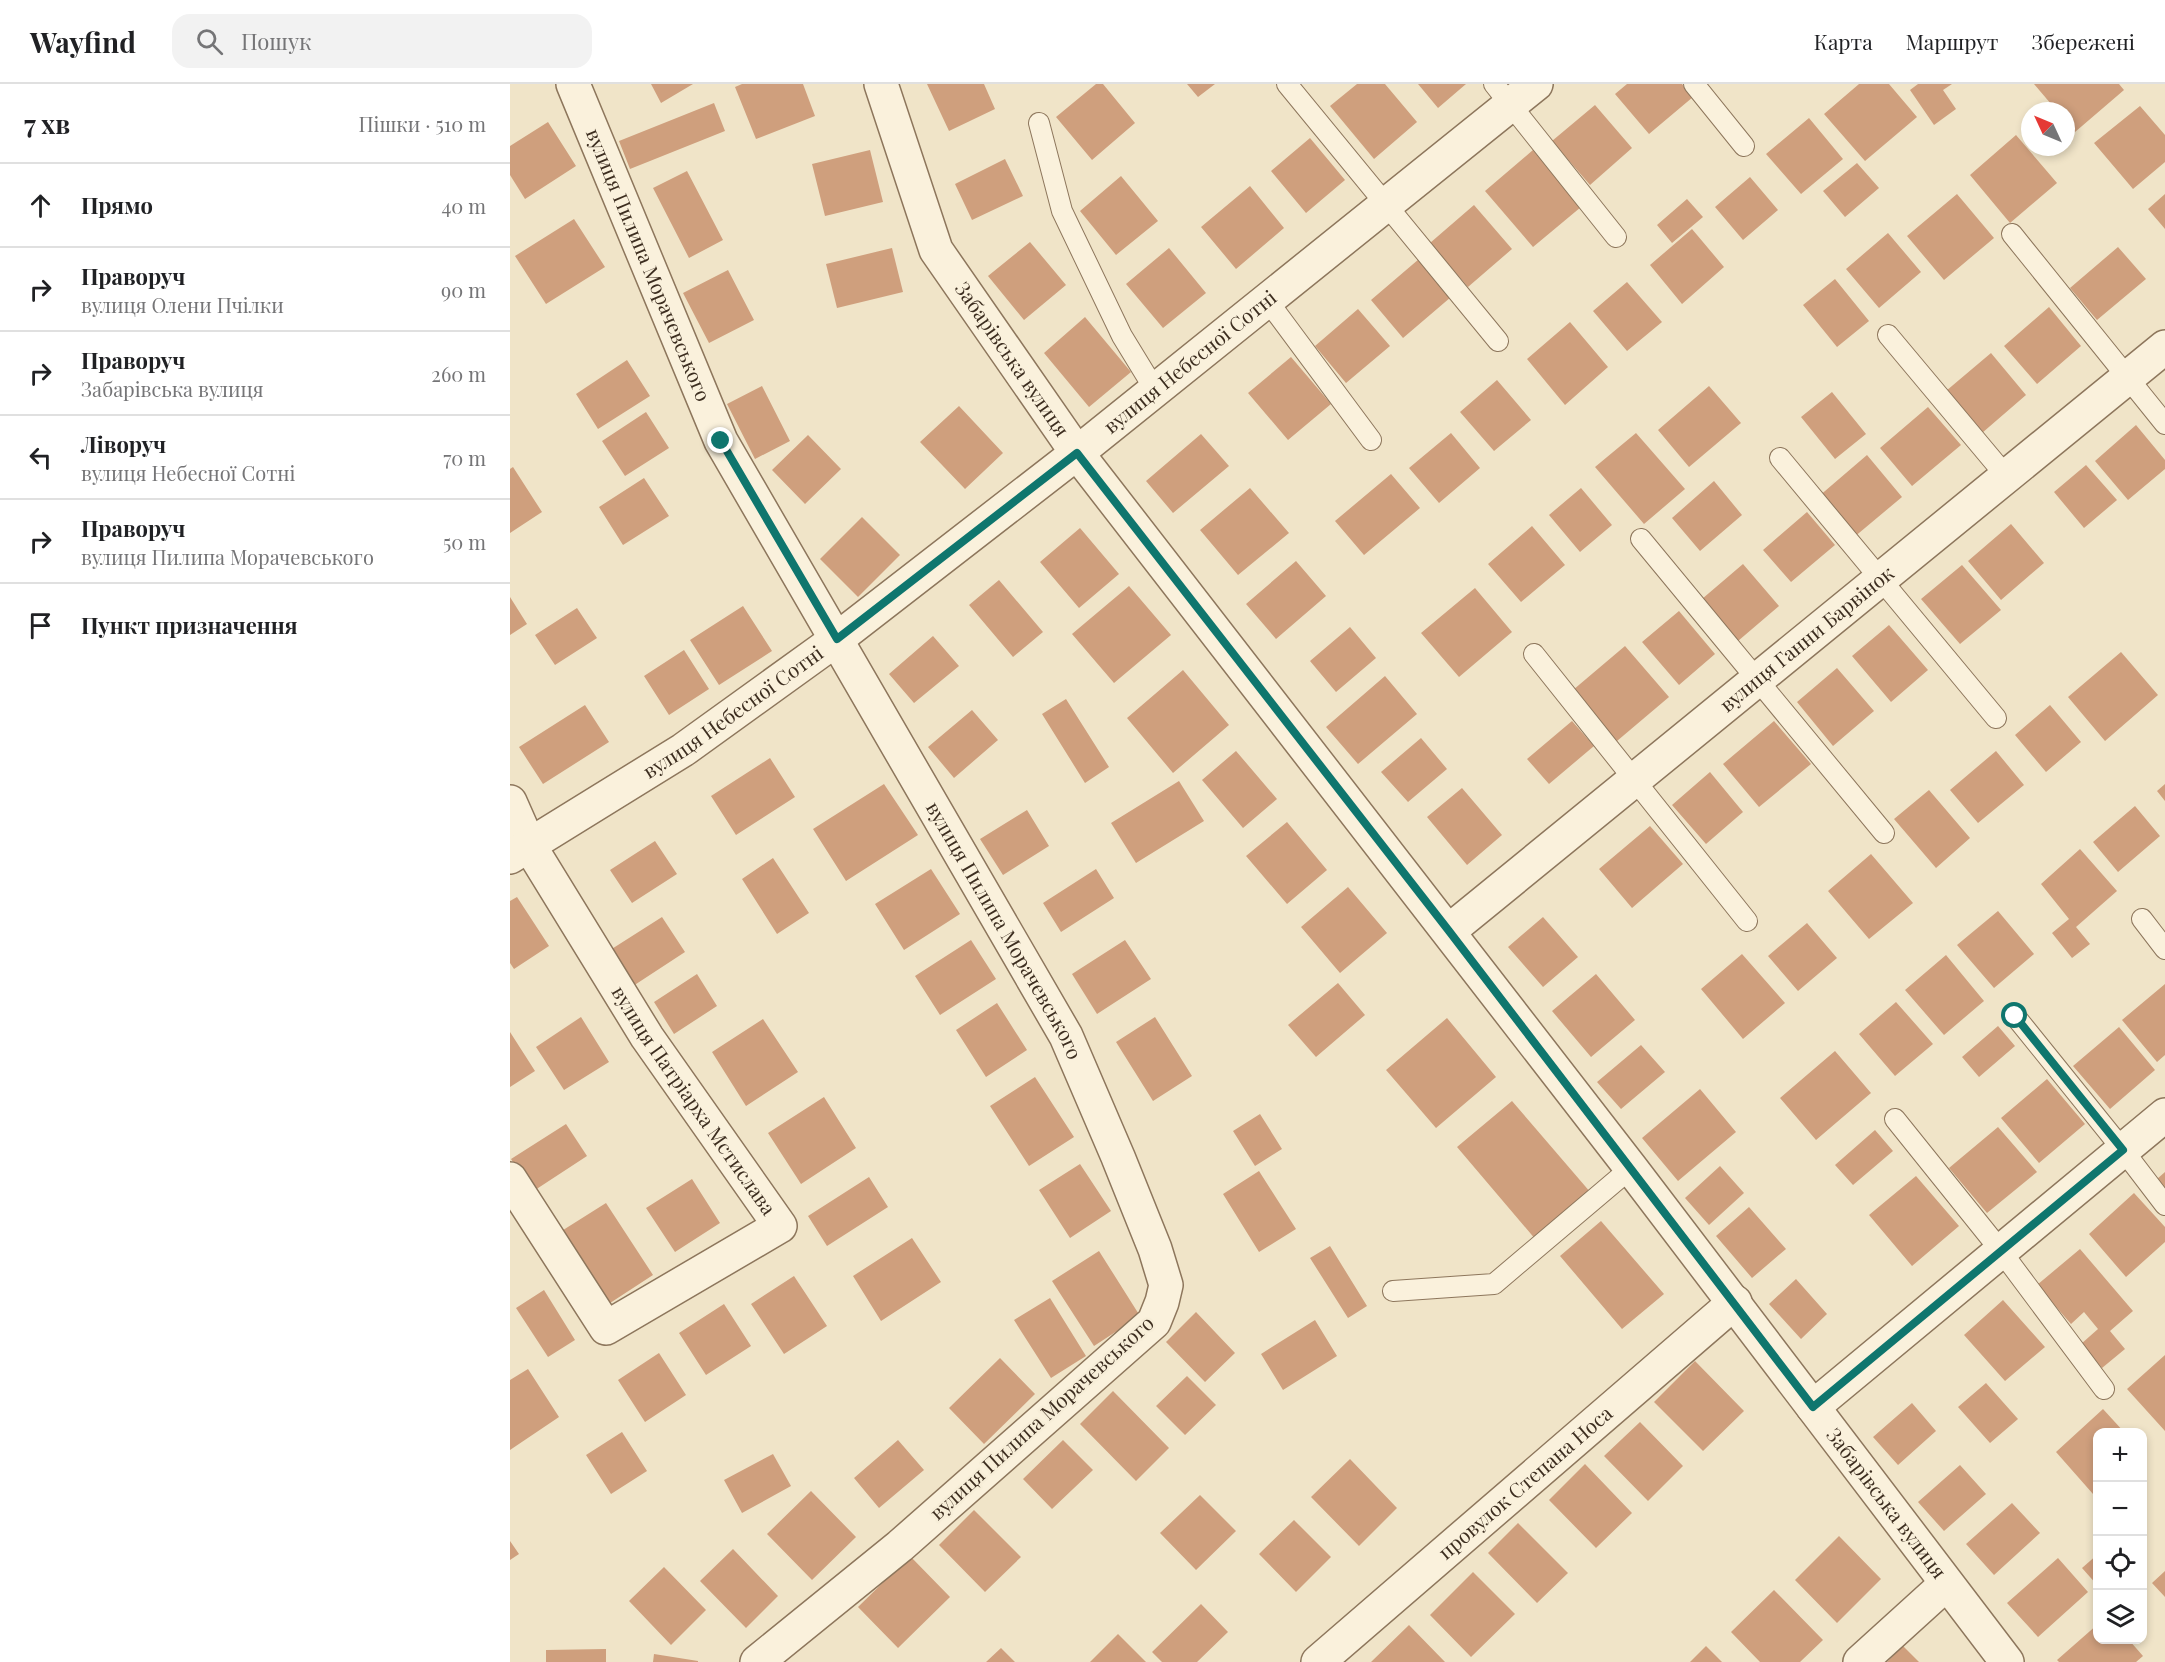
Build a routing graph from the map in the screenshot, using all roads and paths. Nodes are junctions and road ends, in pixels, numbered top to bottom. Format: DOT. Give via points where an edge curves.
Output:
graph roads {
  1 [pos="573,84"];
  2 [pos="881,84"];
  3 [pos="1287,84"];
  4 [pos="1536,84"];
  5 [pos="1694,84"];
  6 [pos="1502,94"];
  7 [pos="1039,123"];
  8 [pos="1744,146"];
  9 [pos="1386,204"];
  10 [pos="2012,234"];
  11 [pos="1616,237"];
  12 [pos="1267,300"];
  13 [pos="1888,335"];
  14 [pos="1498,341"];
  15 [pos="2165,347"];
  16 [pos="2128,376"];
  17 [pos="1155,390"];
  18 [pos="2165,424"];
  19 [pos="1371,440"];
  20 [pos="1077,453"];
  21 [pos="1780,458"];
  22 [pos="2006,476"];
  23 [pos="1641,539"];
  24 [pos="1879,579"];
  25 [pos="837,639"];
  26 [pos="1534,654"];
  27 [pos="1756,680"];
  28 [pos="1996,718"];
  29 [pos="1635,779"];
  30 [pos="510,802"];
  31 [pos="1884,833"];
  32 [pos="520,851"];
  33 [pos="2142,919"];
  34 [pos="1746,921"];
  35 [pos="1449,931"];
  36 [pos="2165,949"];
  37 [pos="2015,1016"];
  38 [pos="2165,1115"];
  39 [pos="1895,1119"];
  40 [pos="2123,1150"];
  41 [pos="1631,1168"];
  42 [pos="510,1179"];
  43 [pos="2165,1205"];
  44 [pos="2001,1251"];
  45 [pos="1393,1291"];
  46 [pos="1735,1302"];
  47 [pos="2104,1389"];
  48 [pos="1813,1407"];
  49 [pos="1946,1584"];
  50 [pos="757,1662"];
  51 [pos="1318,1662"];
  52 [pos="1860,1662"];
  53 [pos="2007,1662"];
  1 -- 25 [label="street, вулиця Пилипа Морачевського" via="721,441"];
  2 -- 20 [label="street, Забарівська вулиця" via="936,250"];
  3 -- 9 [label="lane"];
  4 -- 6 [label="street, вулиця Небесної Сотні"];
  5 -- 8 [label="lane"];
  6 -- 9 [label="street, вулиця Небесної Сотні"];
  6 -- 11 [label="lane"];
  7 -- 17 [label="lane" via="1062,211 1122,336"];
  9 -- 12 [label="street, вулиця Небесної Сотні"];
  9 -- 14 [label="lane"];
  10 -- 16 [label="lane"];
  12 -- 17 [label="street, вулиця Небесної Сотні"];
  12 -- 19 [label="lane"];
  13 -- 22 [label="lane"];
  15 -- 16 [label="street, вулиця Ганни Барвінок"];
  16 -- 18 [label="lane"];
  16 -- 22 [label="street, вулиця Ганни Барвінок"];
  17 -- 20 [label="street, вулиця Небесної Сотні"];
  20 -- 25 [label="street, вулиця Небесної Сотні"];
  20 -- 35 [label="street, Забарівська вулиця"];
  21 -- 24 [label="lane"];
  22 -- 24 [label="street, вулиця Ганни Барвінок"];
  23 -- 27 [label="lane"];
  24 -- 27 [label="street, вулиця Ганни Барвінок"];
  24 -- 28 [label="lane"];
  25 -- 32 [label="street, вулиця Небесної Сотні" via="683,750"];
  25 -- 50 [label="street, вулиця Пилипа Морачевського" via="1066,1036 1155,1249 1166,1285 1154,1322 900,1546"];
  26 -- 29 [label="lane"];
  27 -- 29 [label="street, вулиця Ганни Барвінок"];
  27 -- 31 [label="lane"];
  29 -- 34 [label="lane"];
  29 -- 35 [label="street, вулиця Ганни Барвінок"];
  30 -- 32 [label="street, вулиця Патріарха Мстислава"];
  32 -- 42 [label="street, вулиця Патріарха Мстислава" via="780,1226 606,1328"];
  33 -- 36 [label="lane"];
  35 -- 41 [label="street, Забарівська вулиця"];
  37 -- 40 [label="lane"];
  38 -- 40 [label="street"];
  39 -- 44 [label="lane"];
  40 -- 43 [label="lane"];
  40 -- 44 [label="street"];
  41 -- 45 [label="lane" via="1494,1284"];
  41 -- 46 [label="street, Забарівська вулиця"];
  44 -- 47 [label="lane"];
  44 -- 48 [label="street"];
  46 -- 48 [label="street, Забарівська вулиця"];
  46 -- 51 [label="street, провулок Степана Носа"];
  48 -- 49 [label="street, Забарівська вулиця"];
  49 -- 52 [label="street"];
  49 -- 53 [label="street, Забарівська вулиця"];
}
